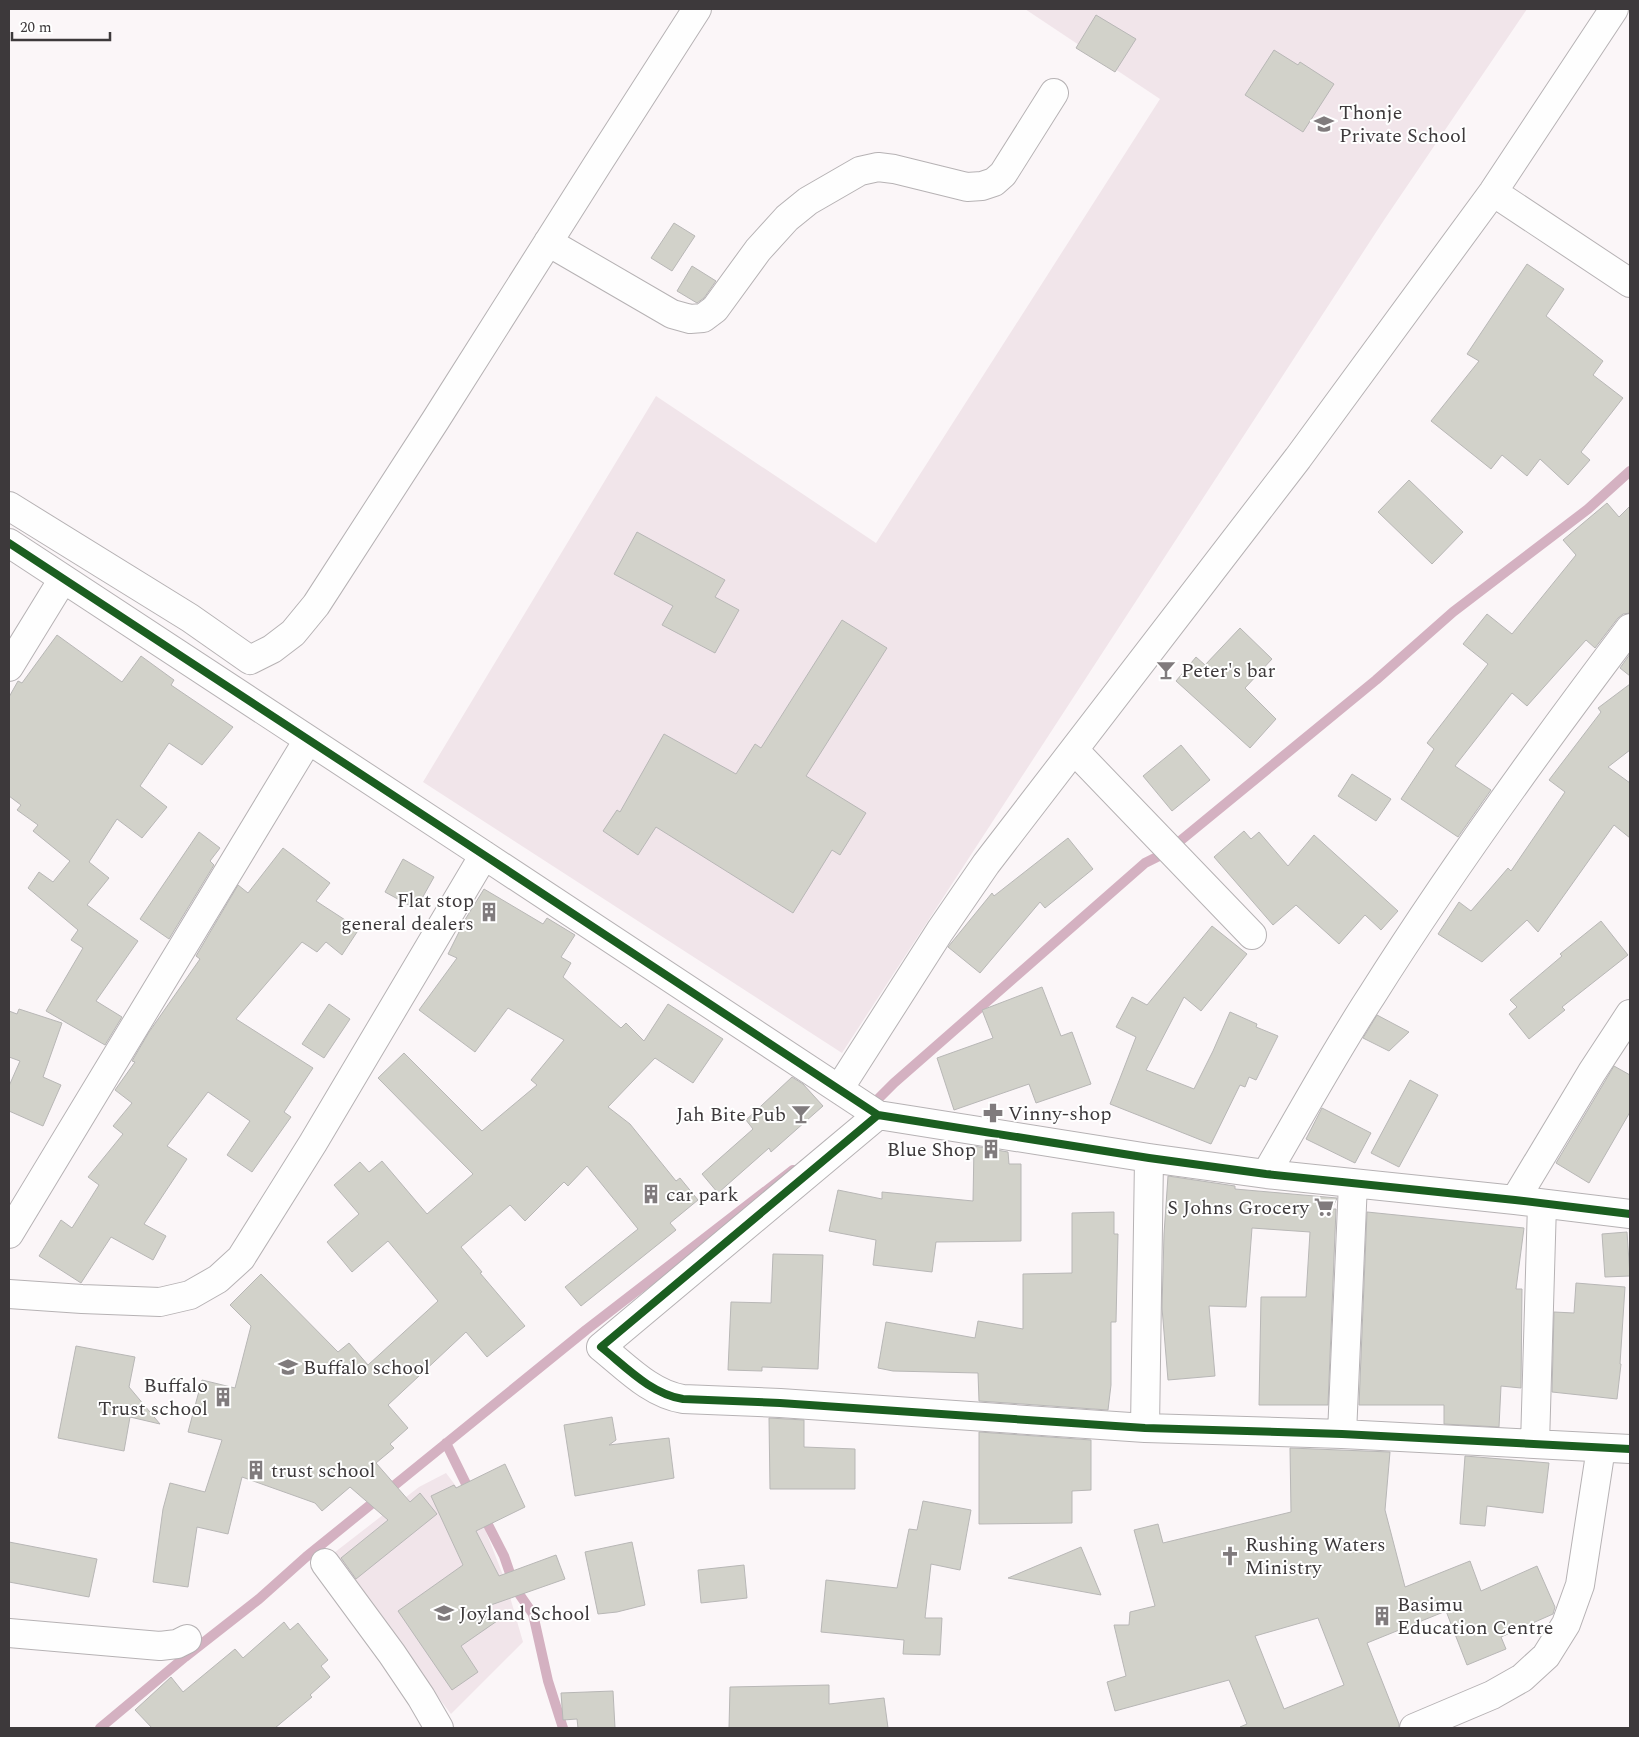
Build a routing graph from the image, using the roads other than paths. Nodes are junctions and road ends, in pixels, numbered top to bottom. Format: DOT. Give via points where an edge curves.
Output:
graph roads {
  1 [pos="698,9"];
  2 [pos="1614,9"];
  3 [pos="1054,93"];
  4 [pos="1493,192"];
  5 [pos="548,242"];
  6 [pos="1630,283"];
  7 [pos="9,506"];
  8 [pos="9,543"];
  9 [pos="63,579"];
  10 [pos="1630,628"];
  11 [pos="9,667"];
  12 [pos="308,740"];
  13 [pos="1075,751"];
  14 [pos="484,855"];
  15 [pos="1252,935"];
  16 [pos="1630,1014"];
  17 [pos="839,1090"];
  18 [pos="878,1115"];
  19 [pos="1149,1158"];
  20 [pos="1266,1174"];
  21 [pos="1353,1183"];
  22 [pos="1515,1200"];
  23 [pos="1542,1204"];
  24 [pos="1630,1214"];
  25 [pos="9,1234"];
  26 [pos="9,1294"];
  27 [pos="1145,1428"];
  28 [pos="1342,1434"];
  29 [pos="1534,1444"];
  30 [pos="1600,1448"];
  31 [pos="1630,1449"];
  32 [pos="325,1563"];
  33 [pos="9,1633"];
  34 [pos="187,1640"];
  35 [pos="439,1728"];
  36 [pos="1414,1728"];
  1 -- 5 [label="street"];
  2 -- 4 [label="street"];
  3 -- 5 [label="street" via="1003,174 994,182 967,187 894,169 878,167 860,171 808,201 787,218 758,250 715,309 703,318 690,319 672,314"];
  4 -- 6 [label="street"];
  4 -- 13 [label="street" via="1298,458"];
  5 -- 7 [label="street" via="316,605 293,633 250,660 190,618"];
  8 -- 9 [label="street"];
  9 -- 11 [label="street"];
  9 -- 12 [label="street"];
  10 -- 20 [label="street" via="1478,835 1372,994"];
  12 -- 14 [label="street"];
  12 -- 25 [label="street"];
  13 -- 15 [label="street"];
  13 -- 17 [label="street" via="986,864"];
  14 -- 17 [label="street"];
  14 -- 26 [label="street" via="313,1143 236,1263 218,1279 190,1295 160,1302"];
  16 -- 22 [label="street"];
  17 -- 18 [label="street"];
  18 -- 19 [label="street"];
  18 -- 27 [label="street" via="601,1347 669,1397"];
  19 -- 20 [label="street"];
  19 -- 27 [label="street"];
  20 -- 21 [label="street"];
  21 -- 22 [label="street"];
  21 -- 28 [label="street"];
  22 -- 23 [label="street"];
  23 -- 24 [label="street"];
  23 -- 29 [label="street"];
  27 -- 28 [label="street"];
  28 -- 29 [label="street"];
  29 -- 30 [label="street"];
  30 -- 31 [label="street"];
  30 -- 36 [label="street" via="1580,1585 1566,1624 1546,1656 1522,1678 1492,1695"];
  32 -- 35 [label="street" via="392,1654"];
  33 -- 34 [label="street" via="160,1646"];
}
